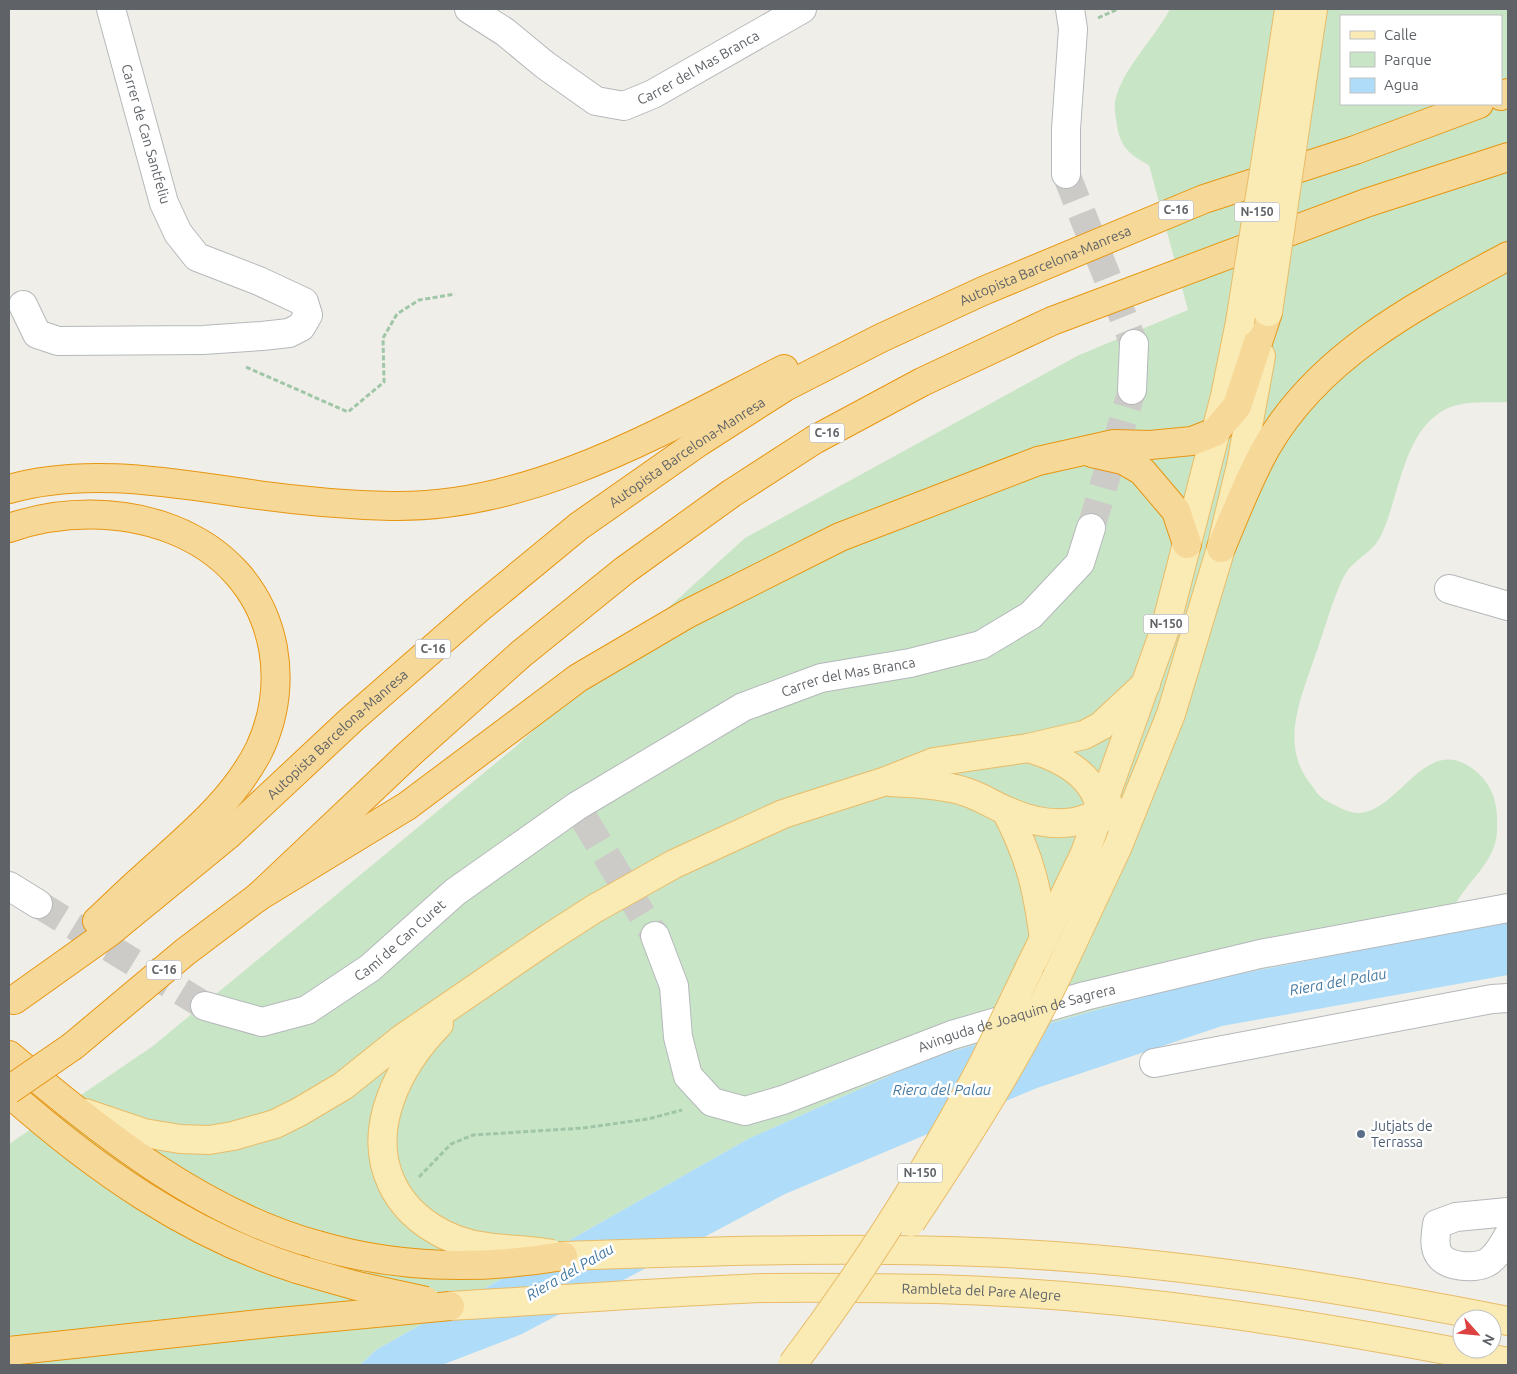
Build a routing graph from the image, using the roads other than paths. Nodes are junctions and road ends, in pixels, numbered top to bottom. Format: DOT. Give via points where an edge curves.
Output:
graph roads {
  1 [pos="111,9"];
  2 [pos="469,9"];
  3 [pos="802,9"];
  4 [pos="1070,9"];
  5 [pos="1289,9"];
  6 [pos="1313,9"];
  7 [pos="1288,98"];
  8 [pos="1477,105"];
  9 [pos="1508,157"];
  10 [pos="1066,174"];
  11 [pos="1508,256"];
  12 [pos="23,305"];
  13 [pos="1268,312"];
  14 [pos="881,338"];
  15 [pos="1134,344"];
  16 [pos="1132,390"];
  17 [pos="1215,432"];
  18 [pos="1088,452"];
  19 [pos="9,489"];
  20 [pos="9,528"];
  21 [pos="1091,528"];
  22 [pos="1187,544"];
  23 [pos="1221,548"];
  24 [pos="1449,589"];
  25 [pos="1508,606"];
  26 [pos="1146,684"];
  27 [pos="1171,714"];
  28 [pos="1028,748"];
  29 [pos="886,781"];
  30 [pos="1006,811"];
  31 [pos="580,812"];
  32 [pos="1101,812"];
  33 [pos="9,886"];
  34 [pos="258,897"];
  35 [pos="1093,900"];
  36 [pos="38,904"];
  37 [pos="1508,908"];
  38 [pos="655,936"];
  39 [pos="1044,939"];
  40 [pos="467,996"];
  41 [pos="1508,998"];
  42 [pos="11,1002"];
  43 [pos="205,1006"];
  44 [pos="9,1055"];
  45 [pos="1154,1063"];
  46 [pos="9,1091"];
  47 [pos="72,1108"];
  48 [pos="1508,1212"];
  49 [pos="1508,1236"];
  50 [pos="564,1256"];
  51 [pos="450,1306"];
  52 [pos="1508,1321"];
  53 [pos="9,1352"];
  54 [pos="1508,1362"];
  55 [pos="792,1365"];
  56 [pos="812,1365"];
  1 -- 12 [label="street, Carrer de Can Santfeliu" via="164,203 178,233 197,257 304,302 308,315 301,327 289,333 203,340 58,341 38,334"];
  2 -- 3 [label="street, Carrer del Mas Branca" via="596,101 624,106 653,94"];
  4 -- 10 [label="street" via="1073,30"];
  5 -- 7 [label="main road, N-150"];
  6 -- 7 [label="main road, N-150"];
  7 -- 13 [label="main road, N-150, bridge"];
  7 -- 17 [label="main road, N-150, bridge"];
  8 -- 14 [label="highway, Autopista Barcelona-Manresa / C-16" via="1355,150 1204,199 983,291"];
  9 -- 34 [label="highway, C-16" via="1366,203 1052,321 922,382 814,440 732,493 625,570 521,654"];
  11 -- 23 [label="highway" via="1381,329 1340,360 1308,390 1266,448"];
  13 -- 17 [label="highway" via="1237,406"];
  13 -- 23 [label="main road, N-150" via="1256,395"];
  14 -- 19 [label="highway" via="790,366 590,464 545,481 483,496 418,505 351,504 116,479 40,482"];
  14 -- 42 [label="highway, Autopista Barcelona-Manresa / C-16" via="786,387 699,442 579,526 351,720 226,836 111,931"];
  15 -- 16 [label="street"];
  17 -- 18 [label="highway" via="1192,441 1114,444"];
  17 -- 22 [label="main road, N-150"];
  18 -- 22 [label="highway" via="1123,460 1142,471 1176,511"];
  18 -- 34 [label="highway" via="1038,461 849,534 687,614 578,678 407,806"];
  20 -- 42 [label="highway" via="50,518 101,515 155,523 192,538 227,564 254,598 271,638 276,680 266,732 233,791 194,833"];
  21 -- 31 [label="street, Carrer del Mas Branca" via="1080,563 1031,616 981,645 910,663 821,678 743,707"];
  22 -- 26 [label="main road, N-150" via="1165,629"];
  23 -- 27 [label="main road, N-150"];
  24 -- 25 [label="street"];
  26 -- 28 [label="main road" via="1101,726 1066,740"];
  26 -- 32 [label="main road, N-150"];
  27 -- 32 [label="main road" via="1123,790"];
  27 -- 35 [label="main road, N-150"];
  28 -- 29 [label="main road" via="934,762"];
  28 -- 32 [label="main road" via="1070,764 1087,780"];
  29 -- 30 [label="main road" via="966,791"];
  29 -- 40 [label="main road" via="784,814 674,864 594,909"];
  30 -- 32 [label="main road" via="1048,823 1072,824"];
  30 -- 39 [label="main road" via="1034,876"];
  31 -- 43 [label="street, Camí de Can Curet" via="455,892 370,968 307,1010 262,1022"];
  32 -- 35 [label="main road" via="1102,843"];
  32 -- 39 [label="main road, N-150"];
  33 -- 36 [label="street"];
  34 -- 46 [label="highway, C-16, bridge" via="185,952 72,1046"];
  35 -- 56 [label="main road, N-150, bridge" via="1032,1029 1002,1081 894,1248"];
  37 -- 38 [label="street, Avinguda de Joaquim de Sagrera" via="1260,954 1085,996 952,1035 783,1100 745,1111 712,1102 688,1076 678,1036 674,986"];
  39 -- 55 [label="main road, N-150, bridge" via="981,1068 911,1189 862,1266"];
  40 -- 47 [label="main road" via="403,1038 322,1099 254,1131 209,1140 180,1139 144,1133"];
  40 -- 50 [label="main road, bridge" via="432,1031 394,1089 386,1112 384,1160 404,1182 396,1192 414,1213 450,1237 486,1247 526,1249"];
  41 -- 45 [label="street"];
  44 -- 47 [label="highway"];
  46 -- 51 [label="highway, bridge" via="54,1132 130,1188 205,1232 296,1269"];
  47 -- 50 [label="highway, bridge" via="174,1181 261,1226 317,1245 428,1265 482,1266"];
  48 -- 49 [label="street" via="1456,1217 1437,1224 1434,1240 1439,1255 1453,1265 1472,1266 1486,1263"];
  50 -- 52 [label="main road" via="867,1250 1079,1258 1333,1289"];
  51 -- 53 [label="highway, bridge"];
  51 -- 54 [label="main road, Rambleta del Pare Alegre" via="767,1288 1034,1294 1150,1303 1252,1316"];
}
